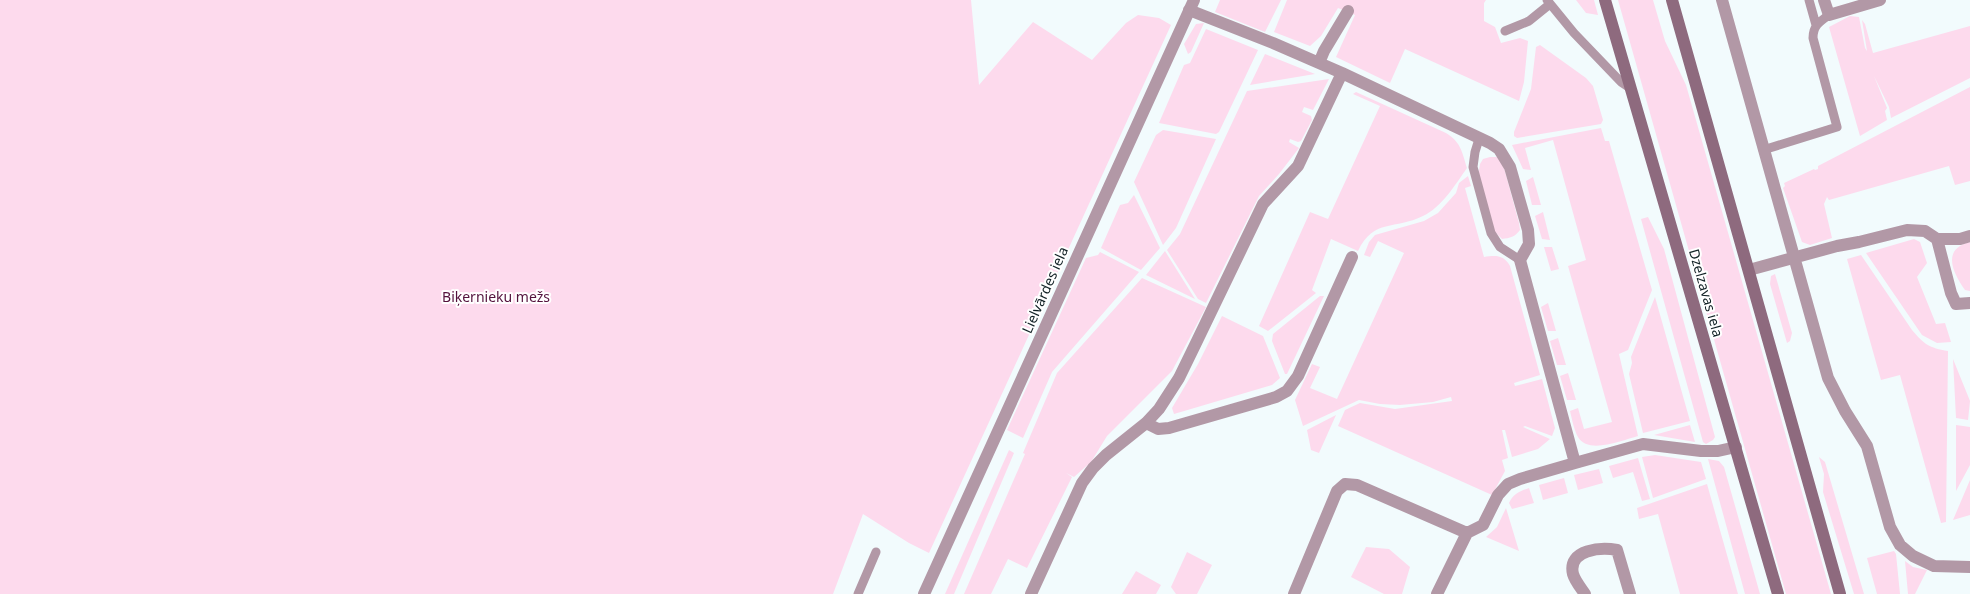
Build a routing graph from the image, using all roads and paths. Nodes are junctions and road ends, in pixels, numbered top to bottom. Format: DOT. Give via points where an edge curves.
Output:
graph roads {
  1 [pos="1605,0"];
  2 [pos="1672,0"];
  3 [pos="1722,0"];
  4 [pos="1809,0"];
  5 [pos="1824,0"];
  6 [pos="1880,0"];
  7 [pos="1548,2"];
  8 [pos="1192,5"];
  9 [pos="1348,11"];
  10 [pos="1829,15"];
  11 [pos="1816,24"];
  12 [pos="1505,31"];
  13 [pos="1319,63"];
  14 [pos="1342,73"];
  15 [pos="1630,88"];
  16 [pos="1479,139"];
  17 [pos="1763,150"];
  18 [pos="1970,236"];
  19 [pos="1938,238"];
  20 [pos="1352,257"];
  21 [pos="1794,258"];
  22 [pos="1520,260"];
  23 [pos="1750,270"];
  24 [pos="1970,303"];
  25 [pos="1146,423"];
  26 [pos="1736,446"];
  27 [pos="1574,463"];
  28 [pos="1467,533"];
  29 [pos="876,552"];
  30 [pos="1970,567"];
  31 [pos="858,594"];
  32 [pos="924,594"];
  33 [pos="1030,594"];
  34 [pos="1294,594"];
  35 [pos="1437,594"];
  36 [pos="1585,594"];
  37 [pos="1630,594"];
  38 [pos="1778,594"];
  39 [pos="1840,594"];
  1 -- 15 [label="main road, Dzelzavas iela"];
  2 -- 23 [label="main road"];
  3 -- 17 [label="street"];
  4 -- 11 [label="lane"];
  5 -- 10 [label="street"];
  6 -- 10 [label="street"];
  7 -- 12 [label="lane" via="1529,21"];
  7 -- 15 [label="lane" via="1574,33"];
  8 -- 13 [label="street"];
  8 -- 32 [label="street, Lielvārdes iela"];
  9 -- 13 [label="street"];
  10 -- 11 [label="lane"];
  11 -- 17 [label="lane" via="1813,38 1837,127"];
  13 -- 14 [label="street"];
  14 -- 16 [label="street"];
  14 -- 25 [label="street" via="1298,166 1263,204 1182,370"];
  15 -- 26 [label="main road, Dzelzavas iela"];
  16 -- 22 [label="lane" via="1473,167 1491,233 1500,247"];
  16 -- 22 [label="street" via="1499,149 1510,167 1528,230 1529,244"];
  17 -- 21 [label="street"];
  18 -- 19 [label="street"];
  19 -- 21 [label="street" via="1925,231 1907,230"];
  19 -- 24 [label="street" via="1951,294 1956,304"];
  20 -- 25 [label="street" via="1298,376 1287,391 1276,398 1169,428 1158,429"];
  21 -- 23 [label="street"];
  21 -- 30 [label="street" via="1828,378 1867,446 1890,527 1900,545 1912,556 1934,566"];
  22 -- 27 [label="street"];
  23 -- 39 [label="main road"];
  25 -- 33 [label="street" via="1106,454 1082,483"];
  26 -- 27 [label="street" via="1702,451 1643,444"];
  26 -- 38 [label="main road, Dzelzavas iela"];
  27 -- 28 [label="street" via="1508,484 1498,495 1483,525"];
  28 -- 34 [label="street" via="1357,485 1345,484 1337,492"];
  28 -- 35 [label="street"];
  29 -- 31 [label="lane"];
  36 -- 37 [label="street" via="1575,578 1574,564 1585,552 1602,548 1617,550"];
}
